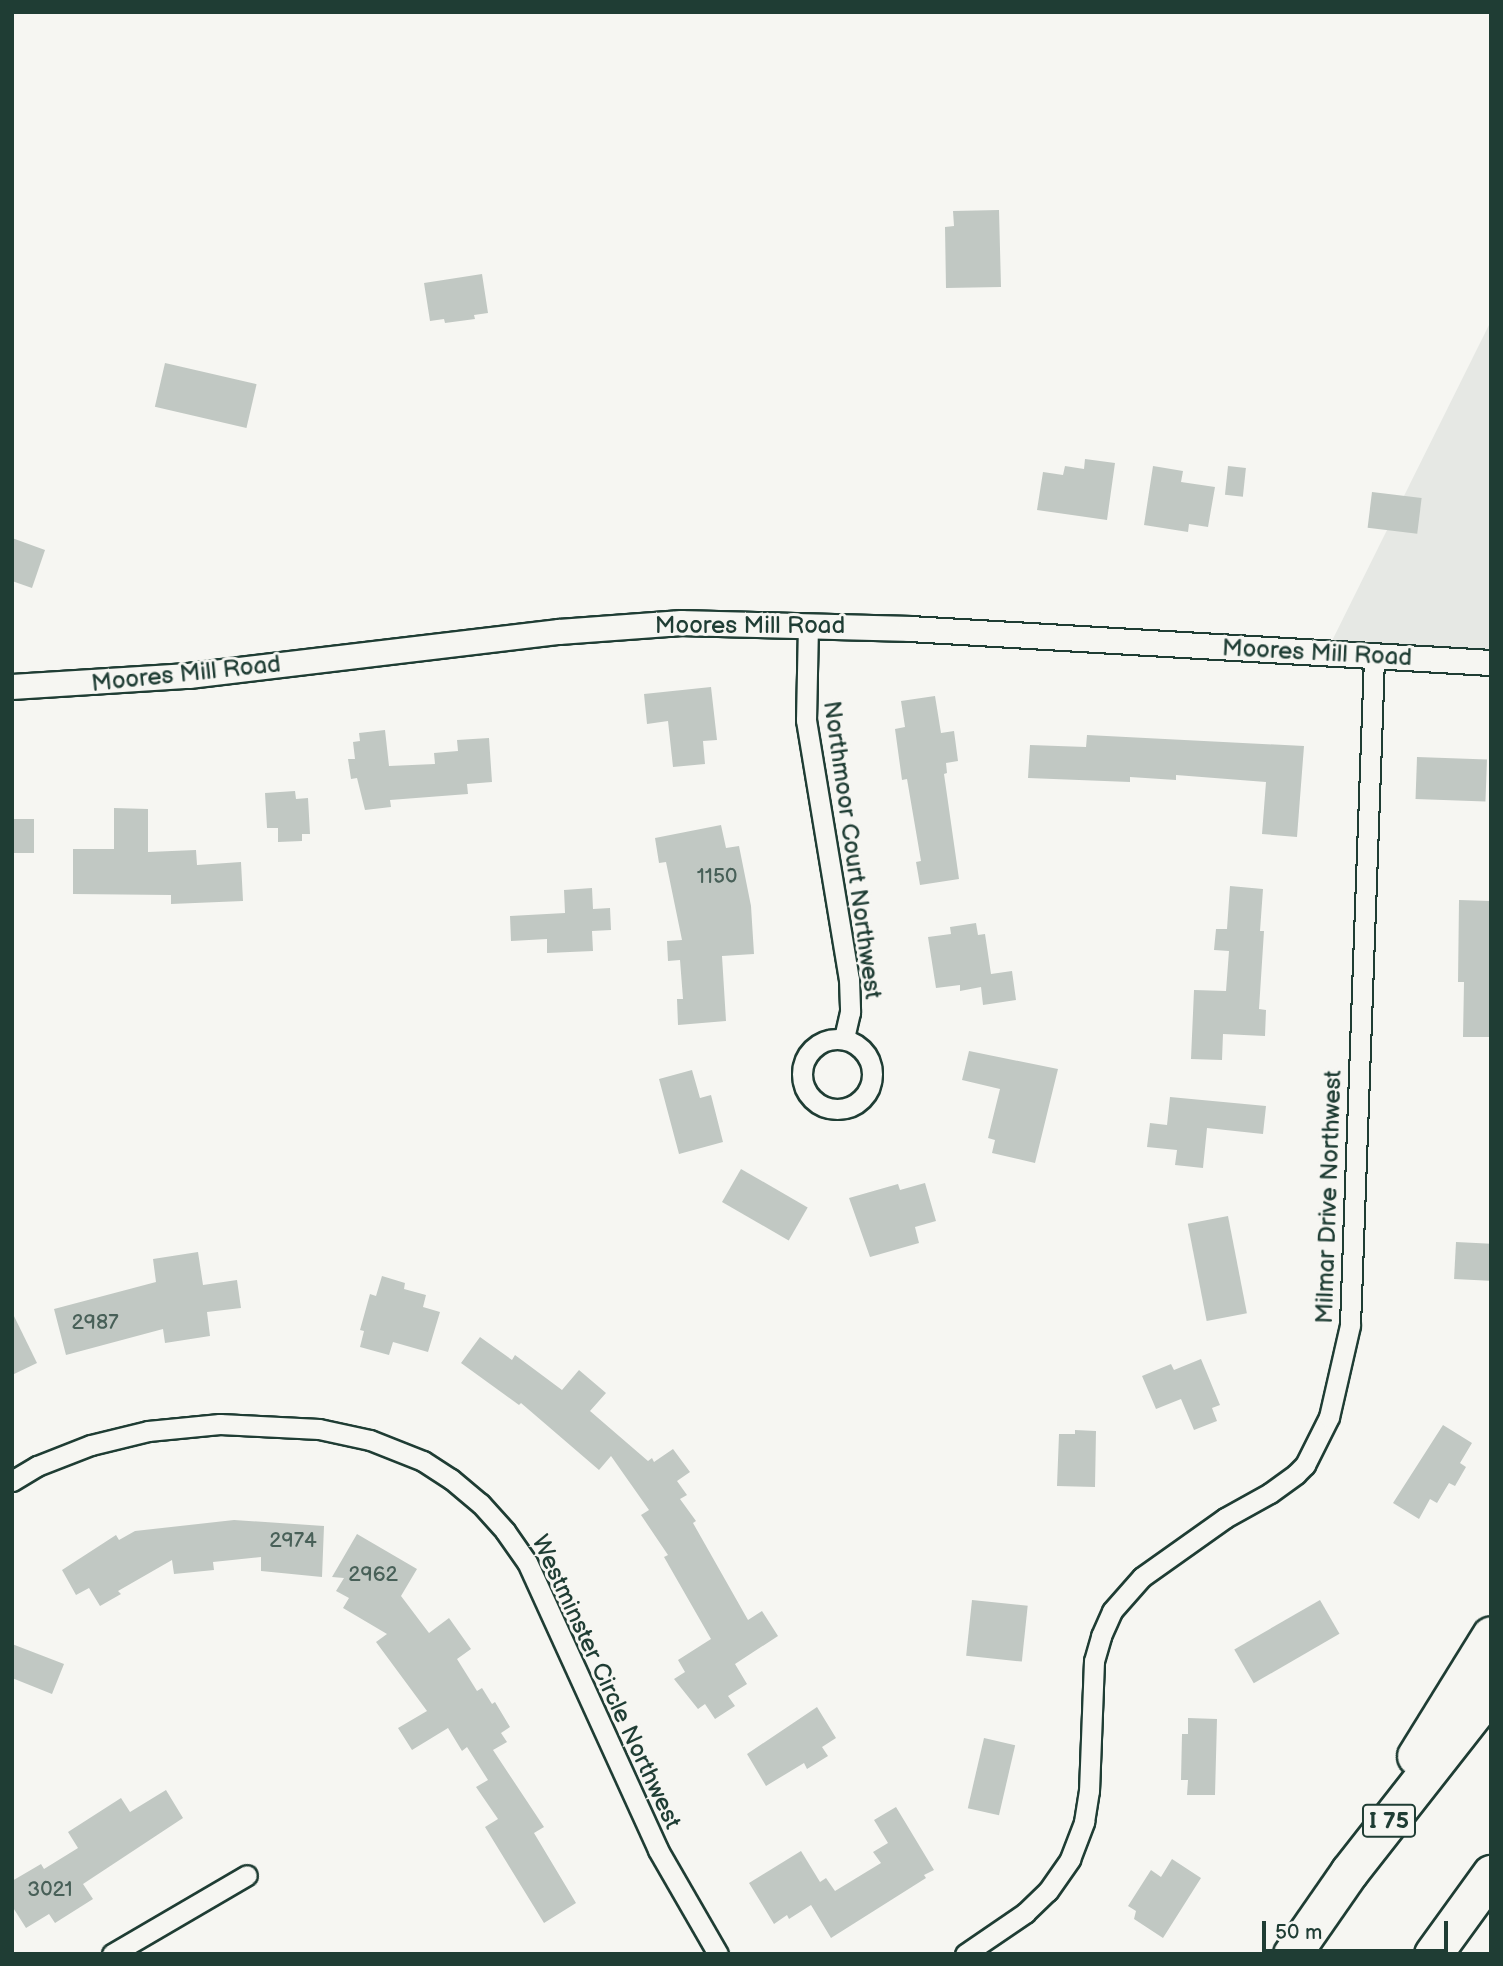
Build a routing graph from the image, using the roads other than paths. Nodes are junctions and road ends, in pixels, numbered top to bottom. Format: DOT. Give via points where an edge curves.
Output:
graph roads {
  1 [pos="808,625"];
  2 [pos="1374,657"];
  3 [pos="1491,663"];
  4 [pos="12,687"];
  5 [pos="844,1039"];
  6 [pos="12,1481"];
  7 [pos="1491,1635"];
  8 [pos="1491,1691"];
  9 [pos="1349,1872"];
  10 [pos="1491,1874"];
  11 [pos="247,1875"];
  12 [pos="112,1954"];
  13 [pos="718,1954"];
  14 [pos="965,1954"];
  15 [pos="1292,1954"];
  16 [pos="1433,1954"];
  1 -- 2 [label="street, Moores Mill Road"];
  1 -- 4 [label="street, Moores Mill Road" via="616,626 189,677"];
  1 -- 5 [label="street, Northmoor Court Northwest" via="806,720 849,979 850,1012"];
  2 -- 3 [label="street, Moores Mill Road"];
  2 -- 14 [label="street, Milmar Drive Northwest" via="1350,1325 1329,1417 1296,1474 1142,1577 1118,1602 1094,1661 1086,1812 1070,1860 1025,1913"];
  6 -- 13 [label="street, Westminster Circle Northwest" via="91,1445 148,1431 220,1424 319,1429 370,1440 423,1461 451,1479 497,1522 527,1562 658,1850"];
  7 -- 9 [label="highway"];
  8 -- 9 [label="highway, I 75"];
  9 -- 15 [label="highway, I 75"];
  10 -- 16 [label="highway"];
  11 -- 12 [label="street"];
}
